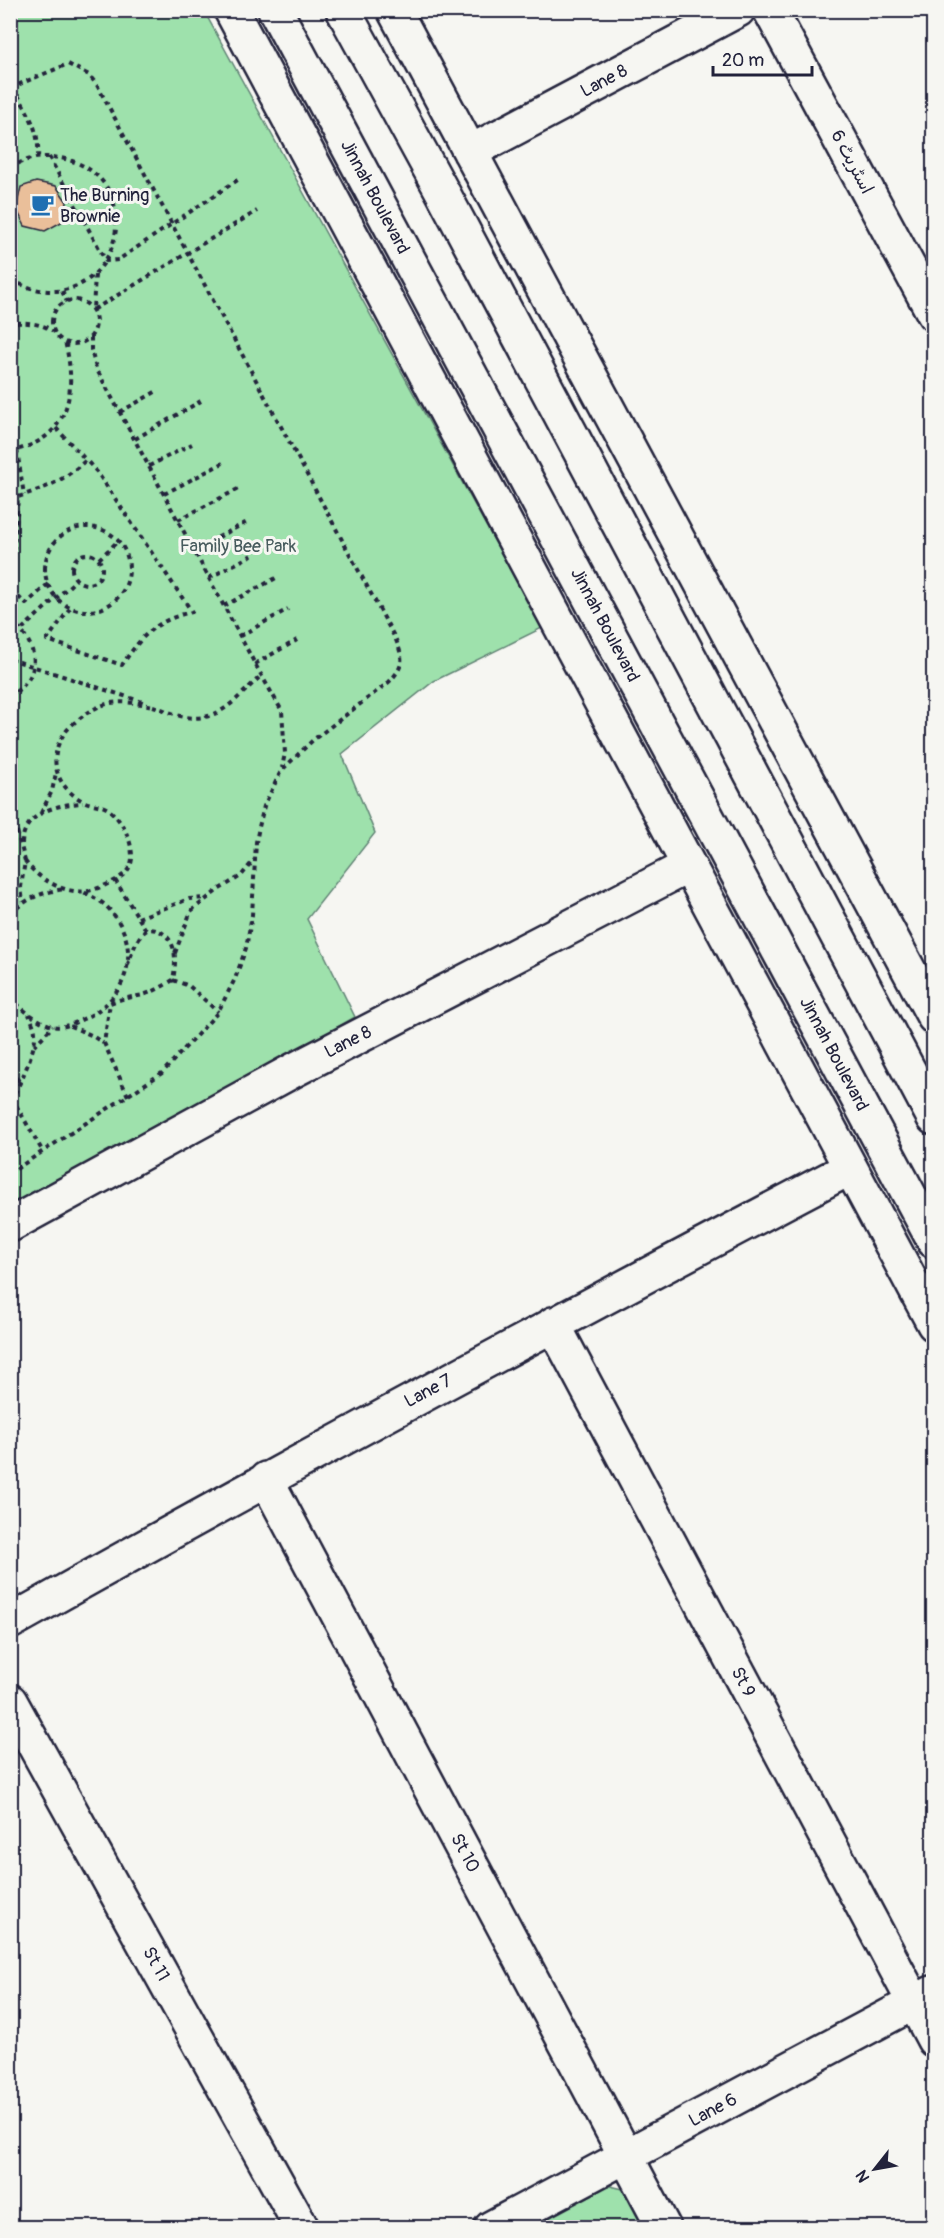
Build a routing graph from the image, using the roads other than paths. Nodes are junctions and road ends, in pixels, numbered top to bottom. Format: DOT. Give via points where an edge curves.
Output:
graph roads {
  1 [pos="231,10"];
  2 [pos="275,10"];
  3 [pos="343,10"];
  4 [pos="393,10"];
  5 [pos="738,10"];
  6 [pos="770,10"];
  7 [pos="470,152"];
  8 [pos="933,314"];
  9 [pos="688,866"];
  10 [pos="933,1017"];
  11 [pos="933,1118"];
  12 [pos="850,1168"];
  13 [pos="10,1225"];
  14 [pos="933,1241"];
  15 [pos="553,1324"];
  16 [pos="933,1324"];
  17 [pos="266,1479"];
  18 [pos="10,1622"];
  19 [pos="10,1701"];
  20 [pos="924,1998"];
  21 [pos="933,2040"];
  22 [pos="626,2156"];
  23 [pos="302,2228"];
  24 [pos="491,2228"];
  25 [pos="664,2228"];
  1 -- 9 [label="street"];
  2 -- 14 [label="street, Jinnah Boulevard"];
  3 -- 11 [label="street"];
  4 -- 7 [label="street"];
  5 -- 7 [label="street, Lane 8"];
  6 -- 8 [label="street, اسٹریٹ 6"];
  7 -- 10 [label="street"];
  9 -- 12 [label="street"];
  9 -- 13 [label="street, Lane 8" via="294,1070"];
  12 -- 15 [label="street, Lane 7"];
  12 -- 16 [label="street"];
  15 -- 17 [label="street, Lane 7"];
  15 -- 20 [label="street, St 9"];
  17 -- 18 [label="street, Lane 7"];
  17 -- 22 [label="street, St 10"];
  19 -- 23 [label="street, St 11"];
  20 -- 21 [label="street, St 9"];
  20 -- 22 [label="street, Lane 6"];
  22 -- 24 [label="street, Lane 6"];
  22 -- 25 [label="street, St 10"];
}
